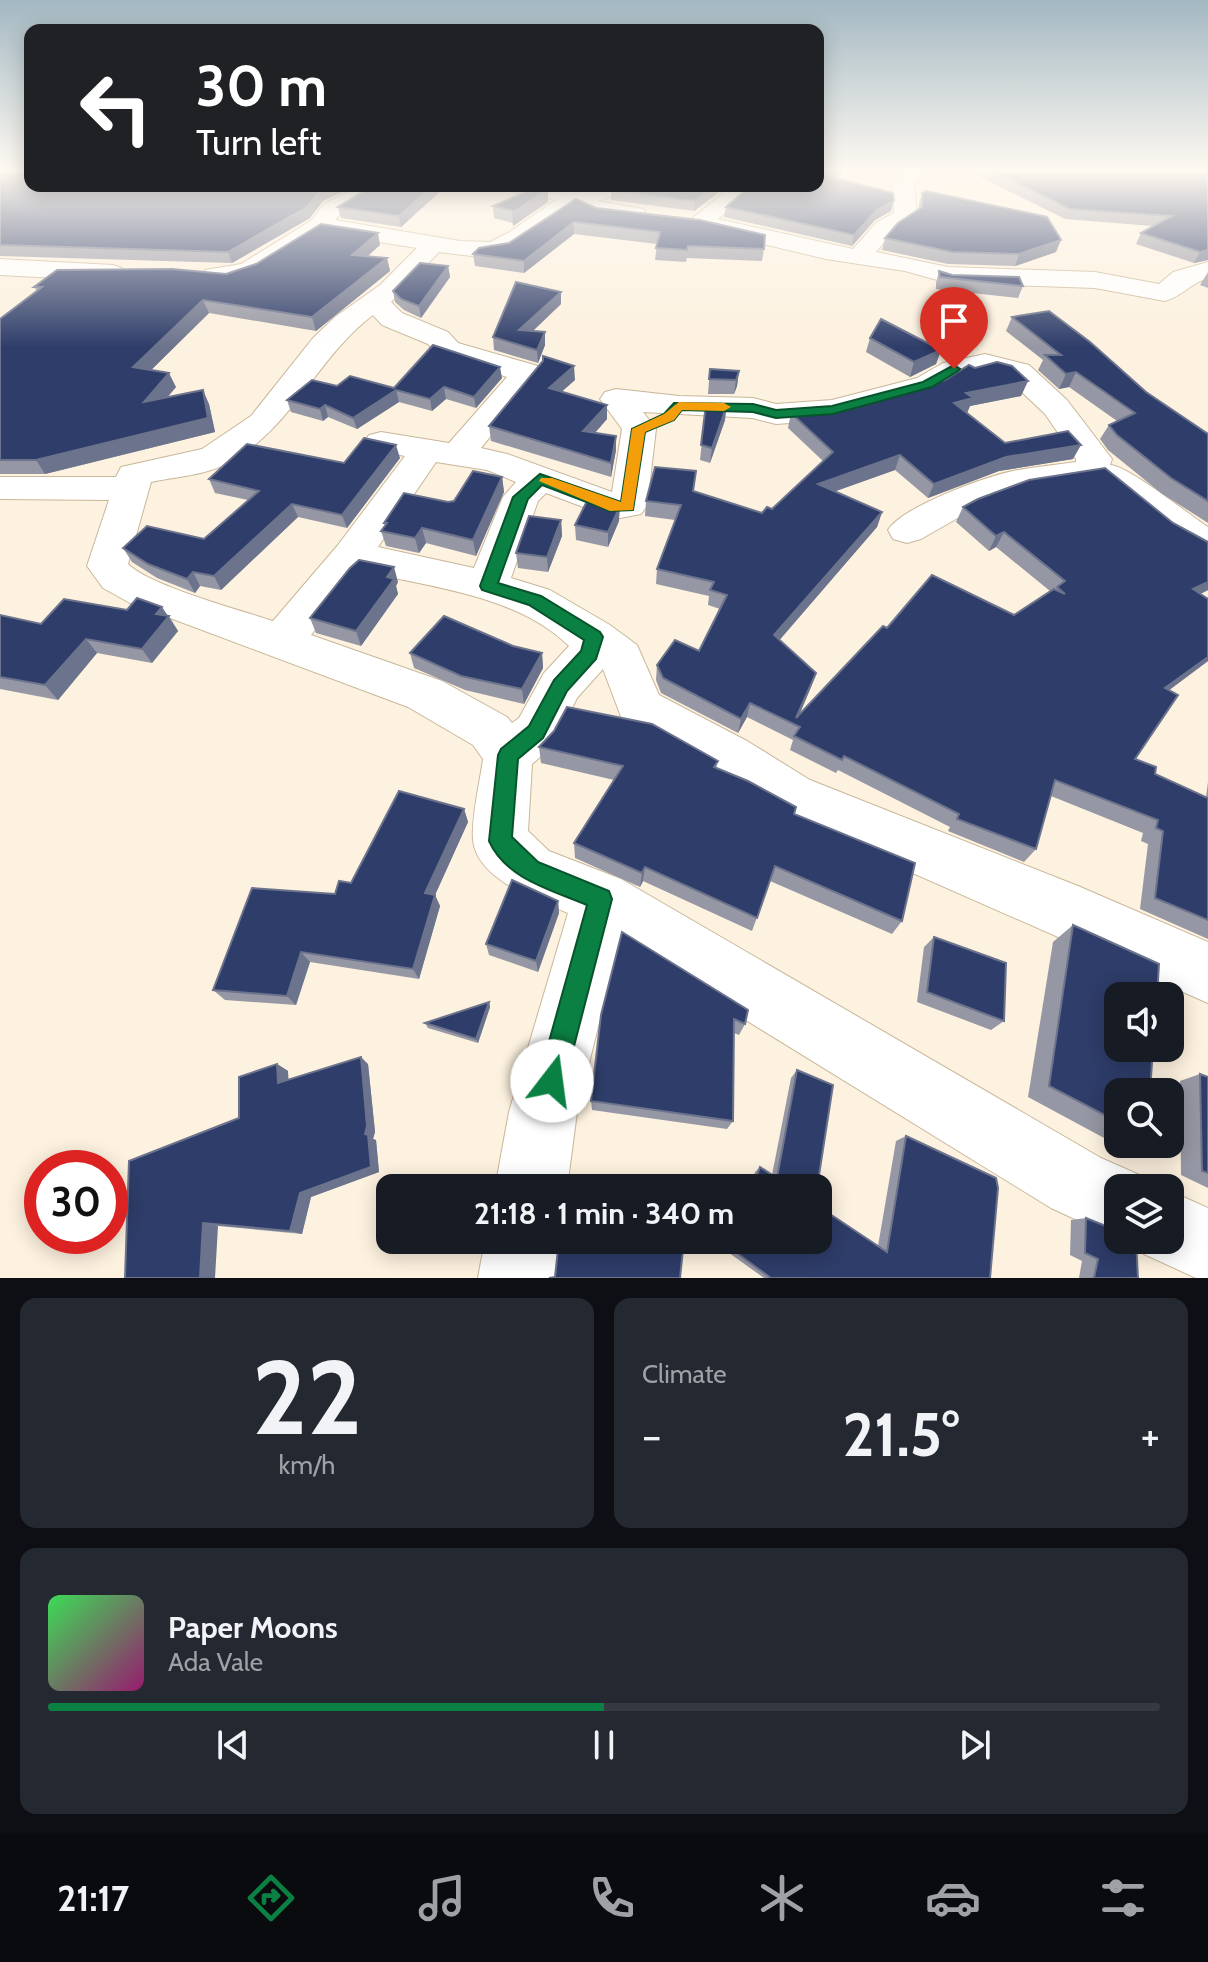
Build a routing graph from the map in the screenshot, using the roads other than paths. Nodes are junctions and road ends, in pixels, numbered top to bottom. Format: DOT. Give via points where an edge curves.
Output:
graph roads {
  1 [pos="314,229"];
  2 [pos="343,229"];
  3 [pos="526,229"];
  4 [pos="728,229"];
  5 [pos="884,229"];
  6 [pos="432,243"];
  7 [pos="859,257"];
  8 [pos="0,267"];
  9 [pos="1208,270"];
  10 [pos="131,273"];
  11 [pos="190,273"];
  12 [pos="375,301"];
  13 [pos="381,442"];
  14 [pos="442,452"];
  15 [pos="1094,459"];
  16 [pos="540,479"];
  17 [pos="0,488"];
  18 [pos="131,489"];
  19 [pos="907,530"];
  20 [pos="1208,545"];
  21 [pos="352,555"];
  22 [pos="488,586"];
  23 [pos="594,637"];
  24 [pos="281,642"];
  25 [pos="508,755"];
  26 [pos="601,899"];
  27 [pos="1208,973"];
  28 [pos="533,1174"];
  29 [pos="1104,1196"];
  30 [pos="1184,1235"];
  31 [pos="1208,1246"];
  32 [pos="520,1254"];
  33 [pos="516,1278"];
  1 -- 11 [label="street" via="250,269 230,276"];
  2 -- 6 [label="street"];
  3 -- 6 [label="street" via="507,244 471,249"];
  4 -- 7 [label="street"];
  5 -- 7 [label="street"];
  6 -- 12 [label="street"];
  7 -- 9 [label="street" via="948,275 1095,280 1165,293 1182,278"];
  8 -- 10 [label="street"];
  12 -- 14 [label="street" via="392,319 438,338 448,349 527,373"];
  12 -- 18 [label="street" via="323,344 263,423 214,457 134,475"];
  13 -- 14 [label="street"];
  14 -- 16 [label="street" via="495,461"];
  14 -- 21 [label="street"];
  15 -- 16 [label="street" via="1056,407 1018,371 985,363 954,369 928,385 833,410 776,414 616,399 639,429 628,506 615,507"];
  15 -- 19 [label="street" via="1091,471 1014,482 957,503"];
  15 -- 20 [label="street"];
  16 -- 22 [label="street" via="521,497"];
  17 -- 18 [label="street"];
  18 -- 24 [label="street" via="107,566 117,578"];
  21 -- 22 [label="street"];
  21 -- 24 [label="street"];
  22 -- 23 [label="street" via="535,601"];
  23 -- 25 [label="street" via="589,654 560,686 536,732"];
  23 -- 27 [label="street" via="621,657 640,708 792,796"];
  24 -- 25 [label="street" via="425,694 490,731"];
  25 -- 26 [label="street" via="500,841 530,870"];
  26 -- 28 [label="street" via="543,1112"];
  26 -- 29 [label="street"];
  30 -- 31 [label="street"];
  32 -- 33 [label="street"];
}
